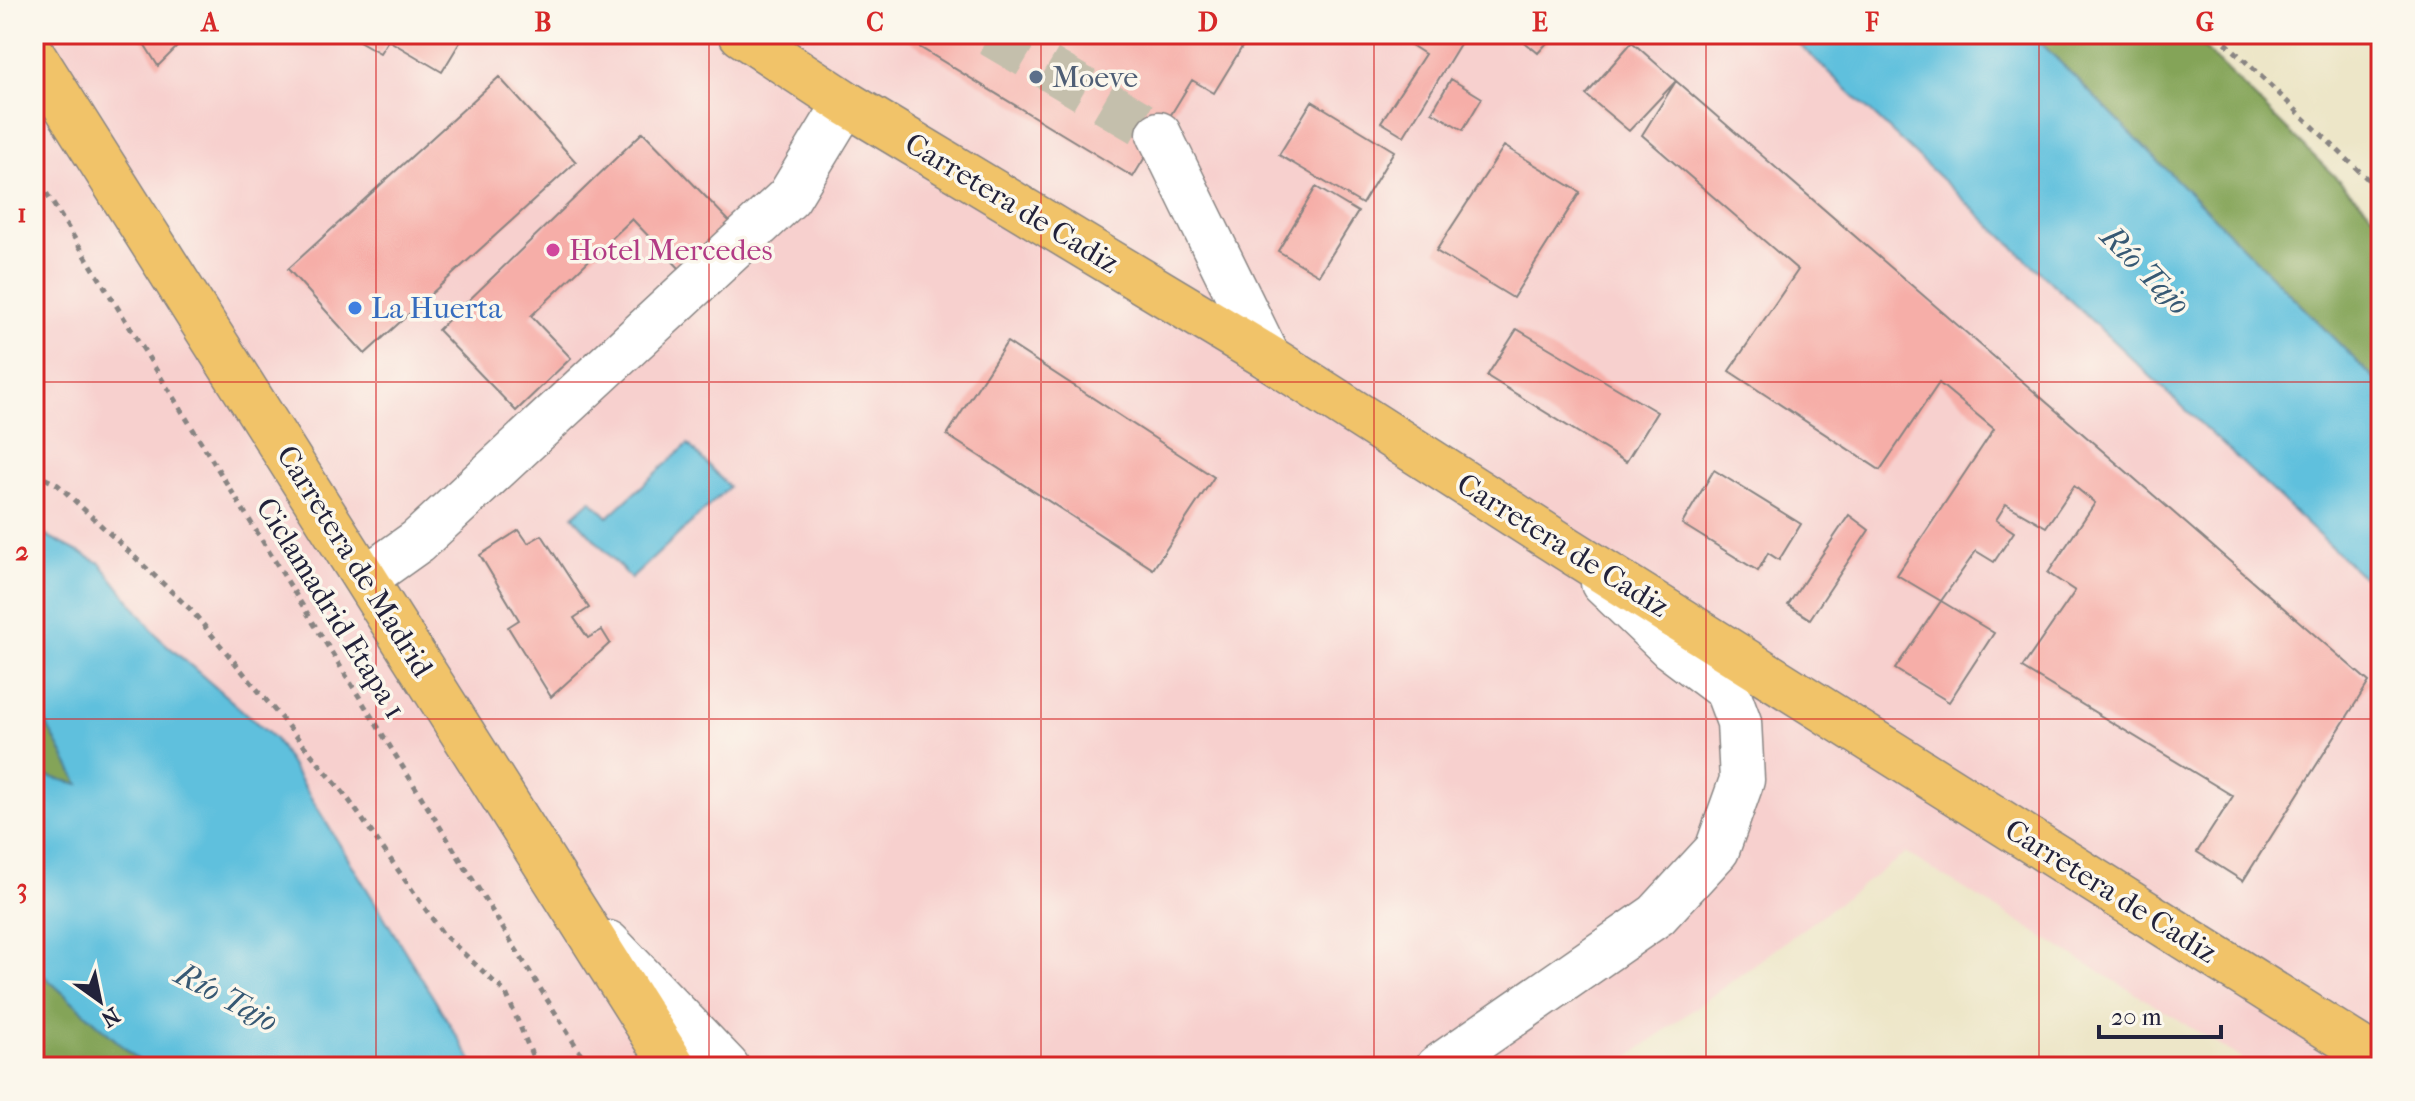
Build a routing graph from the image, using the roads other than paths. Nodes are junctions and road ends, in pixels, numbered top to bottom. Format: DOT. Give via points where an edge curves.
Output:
graph roads {
  1 [pos="741,34"];
  2 [pos="34,56"];
  3 [pos="846,103"];
  4 [pos="1159,134"];
  5 [pos="1268,357"];
  6 [pos="1566,548"];
  7 [pos="366,578"];
  8 [pos="573,906"];
  9 [pos="2381,1061"];
  10 [pos="674,1067"];
  11 [pos="727,1067"];
  12 [pos="1438,1067"];
  1 -- 3 [label="main road, Carretera de Cadiz"];
  2 -- 7 [label="main road, Carretera de Madrid"];
  3 -- 5 [label="main road, Carretera de Cadiz"];
  3 -- 7 [label="lane" via="789,197 418,541"];
  4 -- 5 [label="lane"];
  5 -- 6 [label="main road, Carretera de Cadiz"];
  6 -- 9 [label="main road, Carretera de Cadiz"];
  6 -- 12 [label="lane" via="1671,648 1727,690 1739,722 1742,780 1717,850 1657,915"];
  7 -- 8 [label="main road, Carretera de Madrid"];
  8 -- 10 [label="main road, Carretera de Madrid"];
  8 -- 11 [label="lane"];
}
